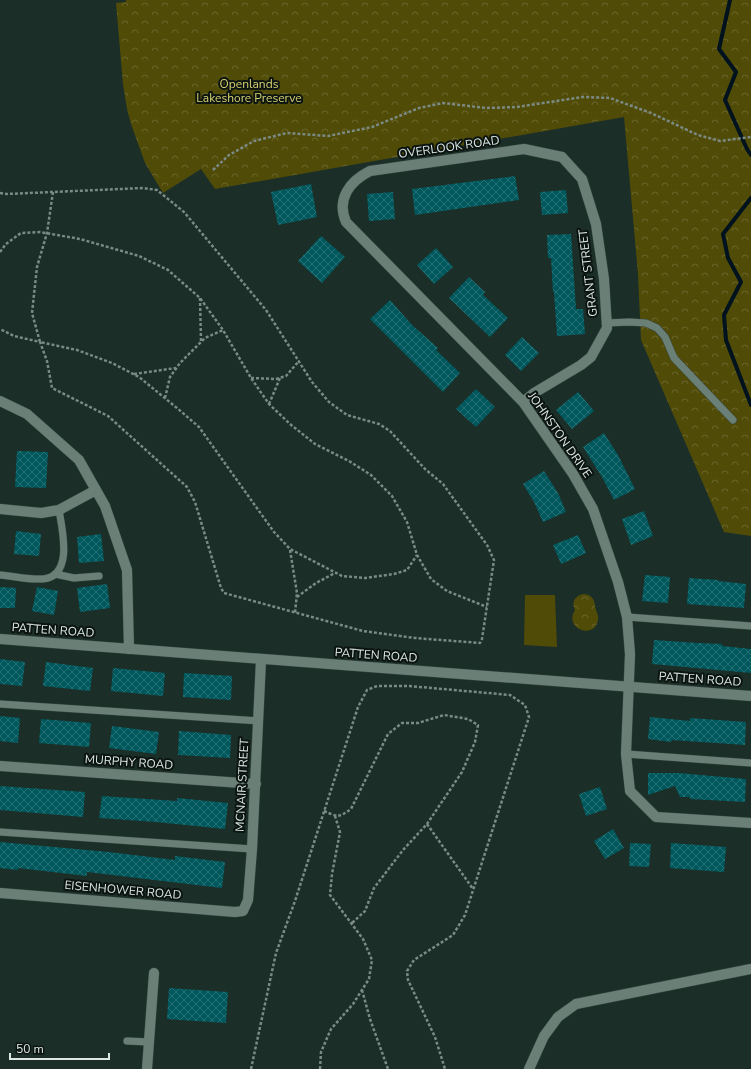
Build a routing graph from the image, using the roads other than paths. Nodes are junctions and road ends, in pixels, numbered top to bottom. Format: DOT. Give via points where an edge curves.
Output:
graph roads {
  1 [pos="562,157"];
  2 [pos="347,190"];
  3 [pos="607,323"];
  4 [pos="0,401"];
  5 [pos="523,402"];
  6 [pos="733,420"];
  7 [pos="96,490"];
  8 [pos="0,510"];
  9 [pos="59,510"];
  10 [pos="55,574"];
  11 [pos="0,575"];
  12 [pos="99,576"];
  13 [pos="627,617"];
  14 [pos="751,626"];
  15 [pos="0,639"];
  16 [pos="129,649"];
  17 [pos="261,660"];
  18 [pos="628,687"];
  19 [pos="751,696"];
  20 [pos="0,704"];
  21 [pos="259,721"];
  22 [pos="626,754"];
  23 [pos="751,763"];
  24 [pos="0,766"];
  25 [pos="256,784"];
  26 [pos="751,823"];
  27 [pos="0,832"];
  28 [pos="252,849"];
  29 [pos="0,893"];
  30 [pos="243,911"];
  31 [pos="751,969"];
  32 [pos="154,973"];
  33 [pos="126,1041"];
  34 [pos="149,1042"];
  35 [pos="147,1069"];
  36 [pos="529,1069"];
  1 -- 2 [label="street, OVERLOOK ROAD" via="524,149 370,171 361,175"];
  1 -- 3 [label="street, GRANT STREET" via="582,180 596,224"];
  2 -- 5 [label="street, JOHNSTON DRIVE" via="342,204 342,215 346,222"];
  3 -- 5 [label="street, GRANT STREET" via="605,333 591,357"];
  3 -- 6 [label="lane" via="646,323 657,328 665,337 674,358"];
  4 -- 7 [label="street" via="27,414 79,460"];
  5 -- 13 [label="street, JOHNSTON DRIVE" via="573,474 593,509"];
  7 -- 9 [label="street"];
  7 -- 16 [label="street" via="105,506 127,570"];
  8 -- 9 [label="street"];
  9 -- 10 [label="lane" via="64,548 63,563"];
  10 -- 11 [label="lane" via="44,579"];
  10 -- 12 [label="lane" via="74,578"];
  13 -- 14 [label="lane"];
  13 -- 18 [label="street, JOHNSTON DRIVE" via="630,654"];
  15 -- 16 [label="street, PATTEN ROAD"];
  16 -- 17 [label="street, PATTEN ROAD"];
  17 -- 18 [label="street, PATTEN ROAD"];
  17 -- 21 [label="street, MCNAIR STREET"];
  18 -- 19 [label="street, PATTEN ROAD"];
  18 -- 22 [label="street, JOHNSTON DRIVE"];
  20 -- 21 [label="lane"];
  21 -- 25 [label="street, MCNAIR STREET"];
  22 -- 23 [label="lane"];
  22 -- 26 [label="street, JOHNSTON DRIVE" via="630,791 656,817"];
  24 -- 25 [label="street, MURPHY ROAD"];
  25 -- 28 [label="street, MCNAIR STREET"];
  27 -- 28 [label="lane"];
  28 -- 30 [label="street, MCNAIR STREET" via="248,900"];
  29 -- 30 [label="street, EISENHOWER ROAD"];
  31 -- 36 [label="street" via="576,1004 558,1017 544,1036"];
  32 -- 34 [label="street"];
  33 -- 34 [label="lane"];
  34 -- 35 [label="street"];
}
